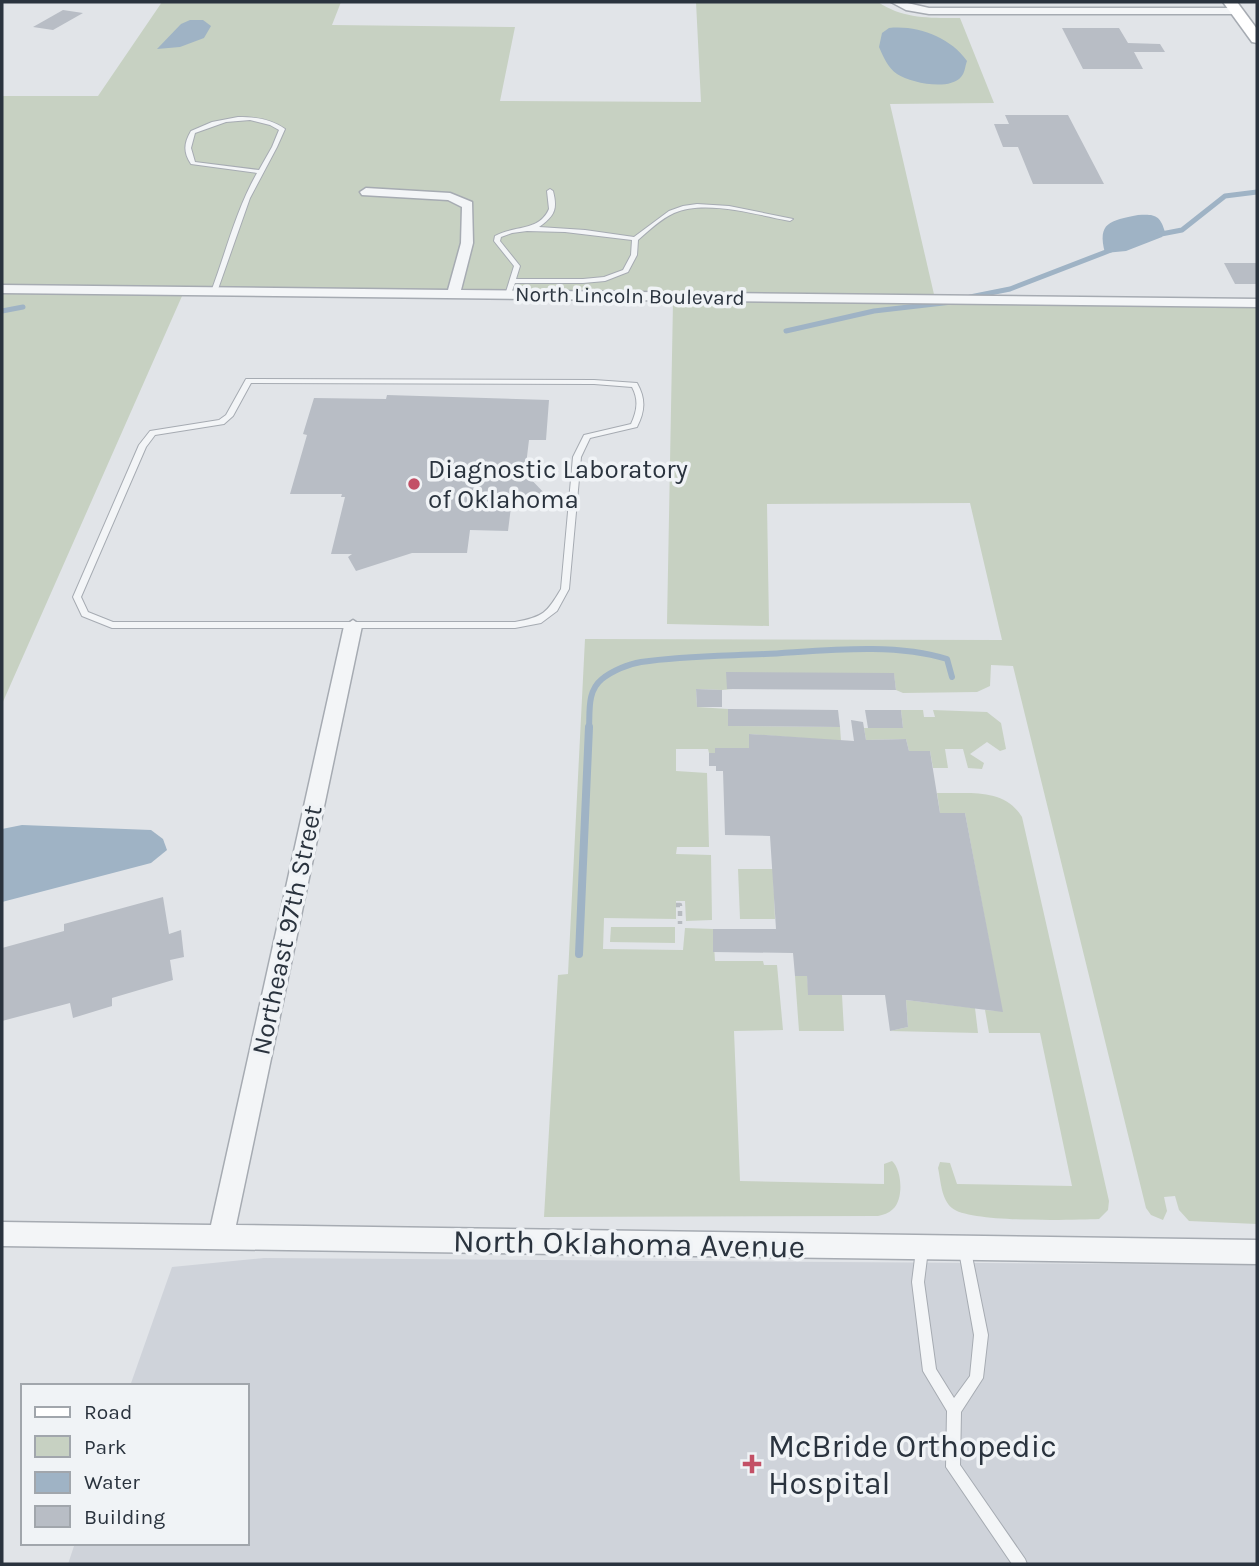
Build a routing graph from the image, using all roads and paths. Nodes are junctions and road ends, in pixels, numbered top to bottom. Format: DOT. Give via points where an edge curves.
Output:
graph roads {
  1 [pos="896,2"];
  2 [pos="1233,7"];
  3 [pos="1257,39"];
  4 [pos="261,172"];
  5 [pos="550,191"];
  6 [pos="366,192"];
  7 [pos="790,219"];
  8 [pos="533,228"];
  9 [pos="635,239"];
  10 [pos="514,281"];
  11 [pos="2,289"];
  12 [pos="214,292"];
  13 [pos="453,294"];
  14 [pos="508,295"];
  15 [pos="1257,303"];
  16 [pos="353,625"];
  17 [pos="676,905"];
  18 [pos="680,924"];
  19 [pos="2,1234"];
  20 [pos="221,1235"];
  21 [pos="922,1250"];
  22 [pos="965,1251"];
  23 [pos="1257,1252"];
  24 [pos="954,1410"];
  25 [pos="1020,1564"];
  1 -- 2 [label="street" via="929,11"];
  2 -- 3 [label="main road"];
  4 -- 4 [label="lane" via="282,129 274,123 225,121 193,132 187,143 193,163"];
  4 -- 12 [label="lane" via="247,198"];
  5 -- 8 [label="lane" via="551,216"];
  6 -- 13 [label="street" via="450,197 468,205 467,243"];
  7 -- 9 [label="lane" via="688,206 672,211"];
  8 -- 9 [label="lane"];
  8 -- 10 [label="lane" via="498,236 517,266"];
  9 -- 10 [label="lane" via="626,271 605,279"];
  10 -- 14 [label="lane"];
  11 -- 12 [label="street, North Lincoln Boulevard"];
  12 -- 13 [label="street, North Lincoln Boulevard"];
  13 -- 14 [label="street, North Lincoln Boulevard"];
  14 -- 15 [label="street, North Lincoln Boulevard"];
  16 -- 16 [label="lane" via="112,625 85,614 77,597 142,447 153,433 221,422 249,381 635,385 642,410 634,425 587,437 577,457 565,589 554,609 538,621 515,625"];
  16 -- 20 [label="street, Northeast 97th Street"];
  17 -- 18 [label="path" via="680,905"];
  19 -- 20 [label="street, North Oklahoma Avenue"];
  20 -- 21 [label="street, North Oklahoma Avenue"];
  21 -- 22 [label="street, North Oklahoma Avenue"];
  21 -- 24 [label="lane" via="918,1282 930,1371"];
  22 -- 23 [label="street, North Oklahoma Avenue"];
  22 -- 24 [label="lane" via="981,1335 976,1378"];
  24 -- 25 [label="lane" via="953,1467"];
}
